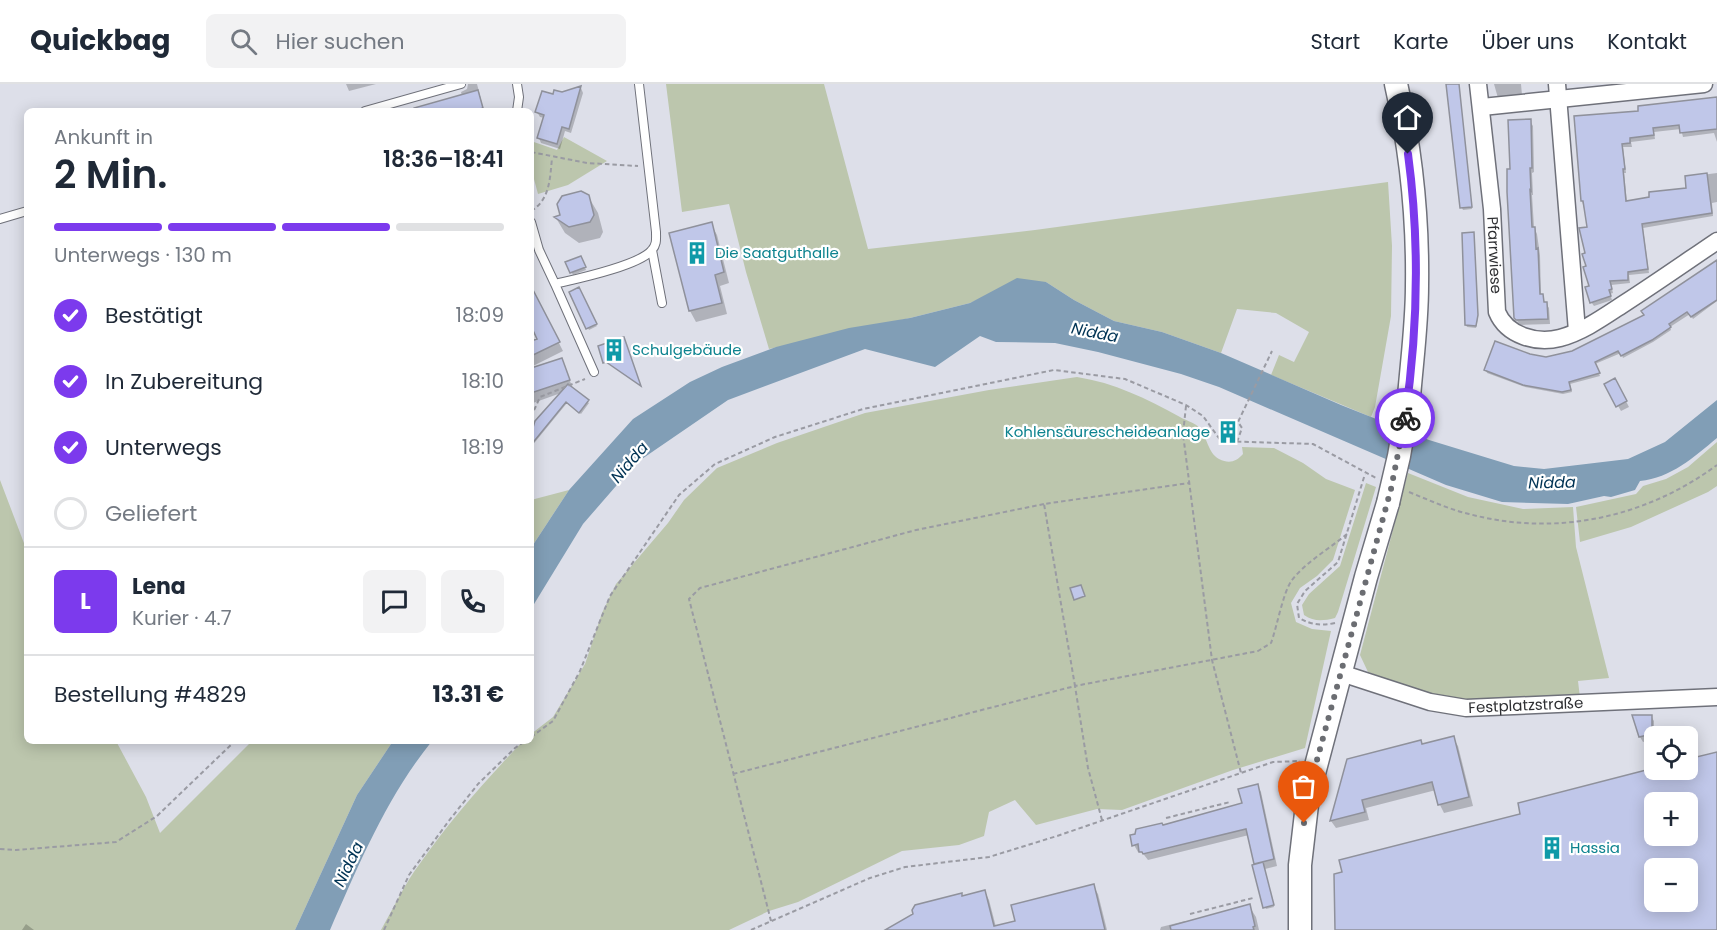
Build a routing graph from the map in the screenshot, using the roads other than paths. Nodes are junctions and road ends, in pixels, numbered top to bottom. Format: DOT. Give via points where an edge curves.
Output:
graph roads {
  1 [pos="461,84"];
  2 [pos="516,84"];
  3 [pos="639,84"];
  4 [pos="1396,84"];
  5 [pos="1478,84"];
  6 [pos="1704,84"];
  7 [pos="1558,91"];
  8 [pos="1482,107"];
  9 [pos="376,108"];
  10 [pos="517,108"];
  11 [pos="24,212"];
  12 [pos="0,219"];
  13 [pos="534,232"];
  14 [pos="1717,241"];
  15 [pos="652,250"];
  16 [pos="555,284"];
  17 [pos="662,303"];
  18 [pos="1576,331"];
  19 [pos="594,372"];
  20 [pos="1341,673"];
  21 [pos="1717,697"];
  22 [pos="1300,930"];
  1 -- 9 [label="lane"];
  2 -- 10 [label="lane"];
  3 -- 15 [label="lane" via="656,232"];
  4 -- 20 [label="main road, bridge" via="1412,177 1416,321 1397,497"];
  5 -- 8 [label="street, Pfarrwiese"];
  6 -- 7 [label="street"];
  7 -- 8 [label="street"];
  7 -- 18 [label="street"];
  8 -- 18 [label="street, Pfarrwiese" via="1497,312 1512,331 1536,339 1561,338"];
  11 -- 12 [label="lane"];
  13 -- 16 [label="lane"];
  14 -- 18 [label="street, Pfarrwiese"];
  15 -- 16 [label="lane" via="624,265"];
  15 -- 17 [label="lane"];
  16 -- 19 [label="lane"];
  20 -- 21 [label="street, Festplatzstraße" via="1430,702 1466,708"];
  20 -- 22 [label="main road" via="1310,766 1300,866"];
}
